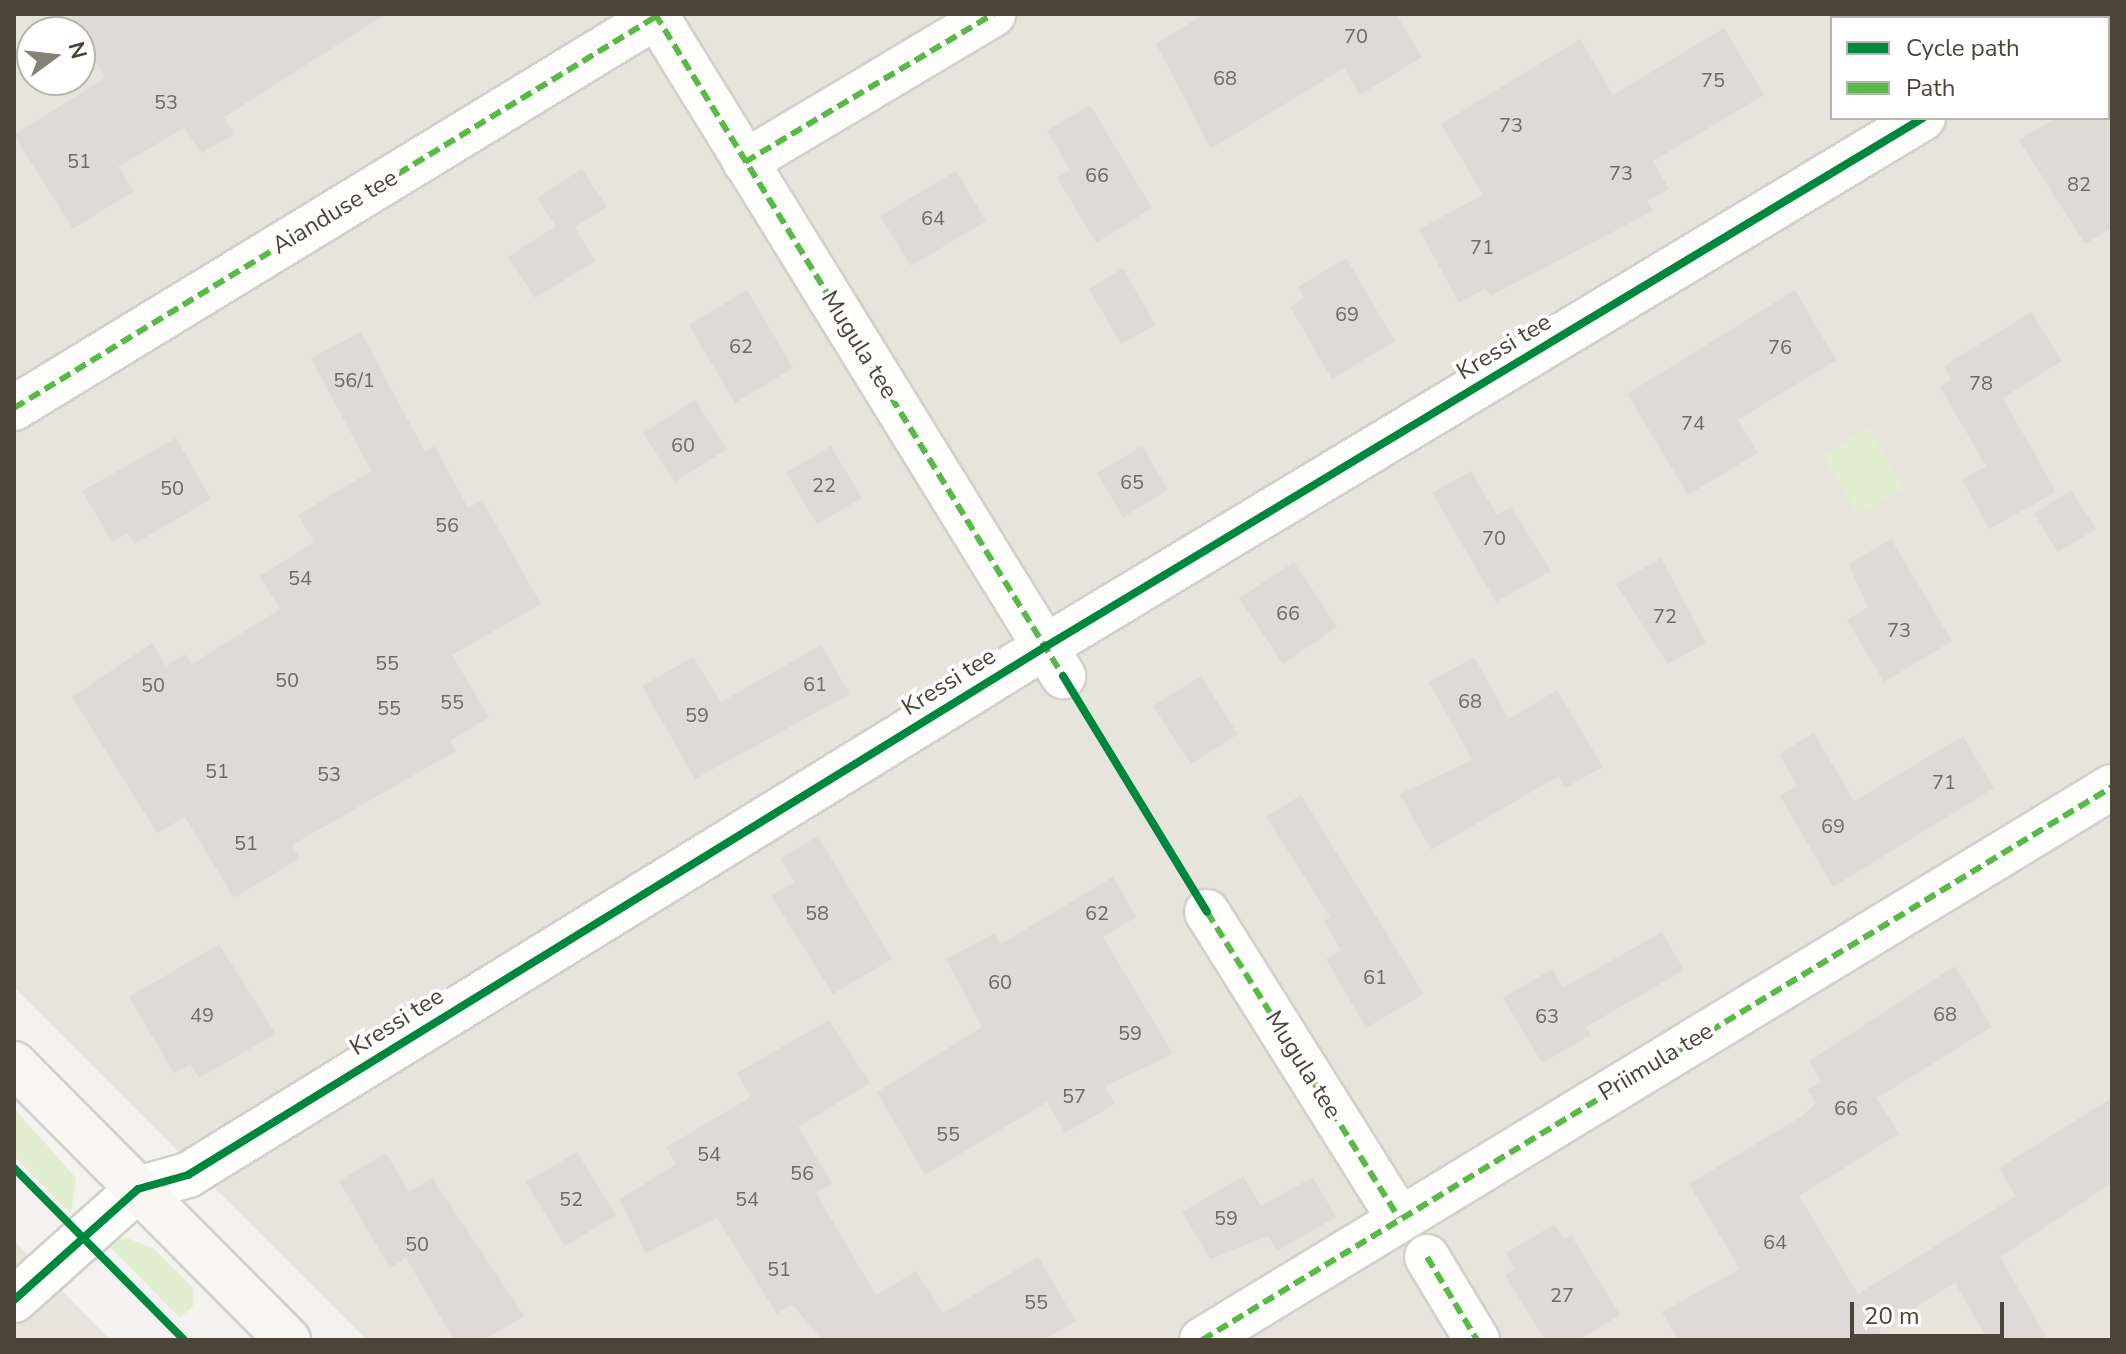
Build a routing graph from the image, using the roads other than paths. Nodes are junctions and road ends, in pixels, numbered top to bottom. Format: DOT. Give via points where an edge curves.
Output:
graph roads {
  1 [pos="993,14"];
  2 [pos="656,15"];
  3 [pos="1920,120"];
  4 [pos="745,162"];
  5 [pos="14,408"];
  6 [pos="1054,661"];
  7 [pos="2112,787"];
  8 [pos="1207,912"];
  9 [pos="14,1064"];
  10 [pos="138,1189"];
  11 [pos="1399,1218"];
  12 [pos="1427,1257"];
  13 [pos="14,1300"];
  14 [pos="288,1340"];
  15 [pos="1202,1340"];
  16 [pos="1477,1340"];
  1 -- 4 [label="street"];
  2 -- 4 [label="street, Mugula tee"];
  2 -- 5 [label="street, Aianduse tee"];
  3 -- 6 [label="street, Kressi tee"];
  4 -- 6 [label="street, Mugula tee"];
  6 -- 10 [label="street, Kressi tee" via="188,1175"];
  7 -- 11 [label="street, Priimula tee"];
  8 -- 11 [label="street, Mugula tee"];
  9 -- 10 [label="main road"];
  10 -- 13 [label="street, Kressi tee"];
  10 -- 14 [label="main road"];
  11 -- 15 [label="street, Priimula tee"];
  12 -- 16 [label="street"];
}
